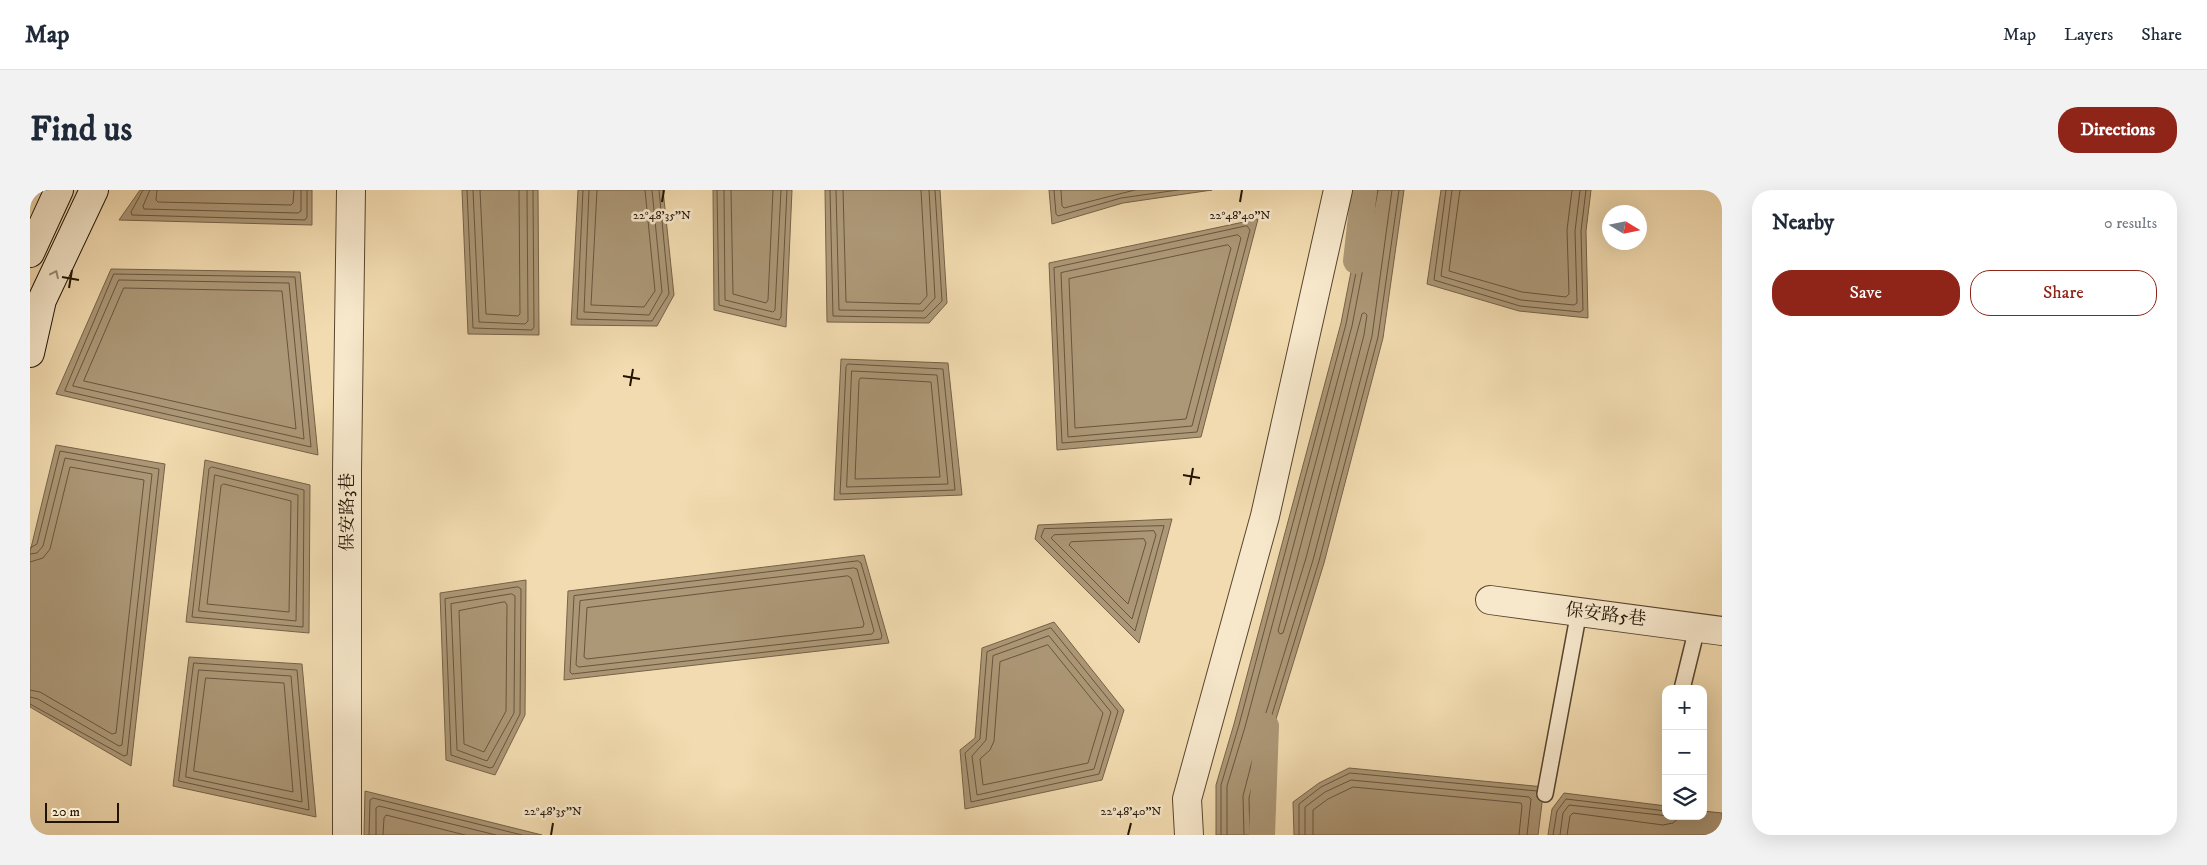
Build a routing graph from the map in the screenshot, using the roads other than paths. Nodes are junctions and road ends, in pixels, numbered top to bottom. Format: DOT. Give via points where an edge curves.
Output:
graph roads {
  1 [pos="59,190"];
  2 [pos="94,190"];
  3 [pos="351,190"];
  4 [pos="1338,190"];
  5 [pos="30,253"];
  6 [pos="30,353"];
  7 [pos="1490,600"];
  8 [pos="1579,610"];
  9 [pos="1709,630"];
  10 [pos="1684,685"];
  11 [pos="1545,794"];
  12 [pos="347,835"];
  13 [pos="1189,835"];
  1 -- 5 [label="street"];
  6 -- 2 [label="street, one-way" via="42,300"];
  3 -- 12 [label="street, 保安路3巷"];
  4 -- 13 [label="street" via="1265,516 1187,799"];
  7 -- 8 [label="street, 保安路5巷"];
  8 -- 9 [label="street, 保安路5巷"];
  8 -- 11 [label="lane"];
  9 -- 10 [label="lane"];
}
